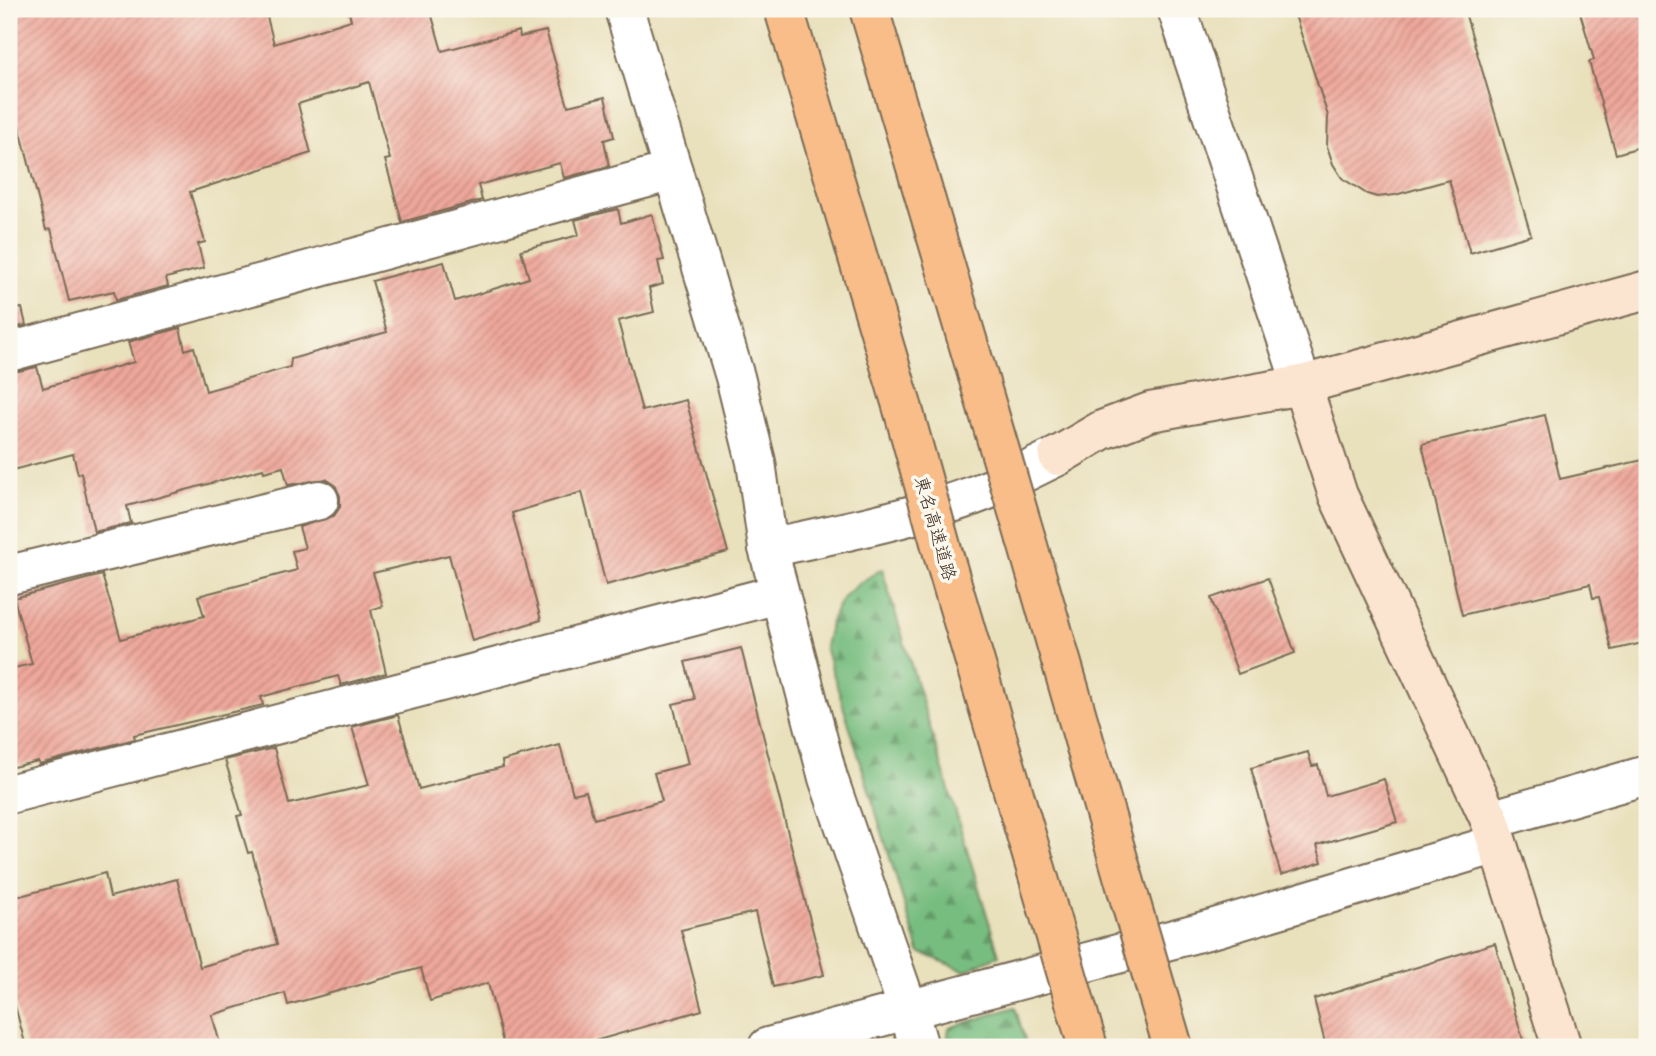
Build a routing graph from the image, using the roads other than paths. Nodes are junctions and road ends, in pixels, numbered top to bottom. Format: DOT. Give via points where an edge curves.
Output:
graph roads {
  1 [pos="624,9"];
  2 [pos="784,9"];
  3 [pos="869,9"];
  4 [pos="1177,9"];
  5 [pos="673,171"];
  6 [pos="1647,290"];
  7 [pos="9,352"];
  8 [pos="1302,385"];
  9 [pos="319,500"];
  10 [pos="768,548"];
  11 [pos="9,575"];
  12 [pos="779,594"];
  13 [pos="1647,775"];
  14 [pos="9,794"];
  15 [pos="1494,832"];
  16 [pos="908,1009"];
  17 [pos="768,1047"];
  18 [pos="919,1047"];
  19 [pos="1088,1047"];
  20 [pos="1173,1047"];
  21 [pos="1562,1047"];
  1 -- 5 [label="street"];
  2 -- 19 [label="highway, 東名高速道路, bridge"];
  3 -- 20 [label="highway, bridge"];
  4 -- 8 [label="street"];
  5 -- 7 [label="street"];
  5 -- 10 [label="street" via="735,377 756,462"];
  6 -- 8 [label="street"];
  8 -- 10 [label="street" via="1150,412 950,503"];
  8 -- 15 [label="street" via="1338,495"];
  9 -- 11 [label="street"];
  10 -- 12 [label="street"];
  12 -- 14 [label="street"];
  12 -- 16 [label="street" via="828,778"];
  13 -- 15 [label="street"];
  15 -- 16 [label="street" via="1215,928"];
  15 -- 21 [label="street"];
  16 -- 17 [label="street"];
  16 -- 18 [label="street"];
}
